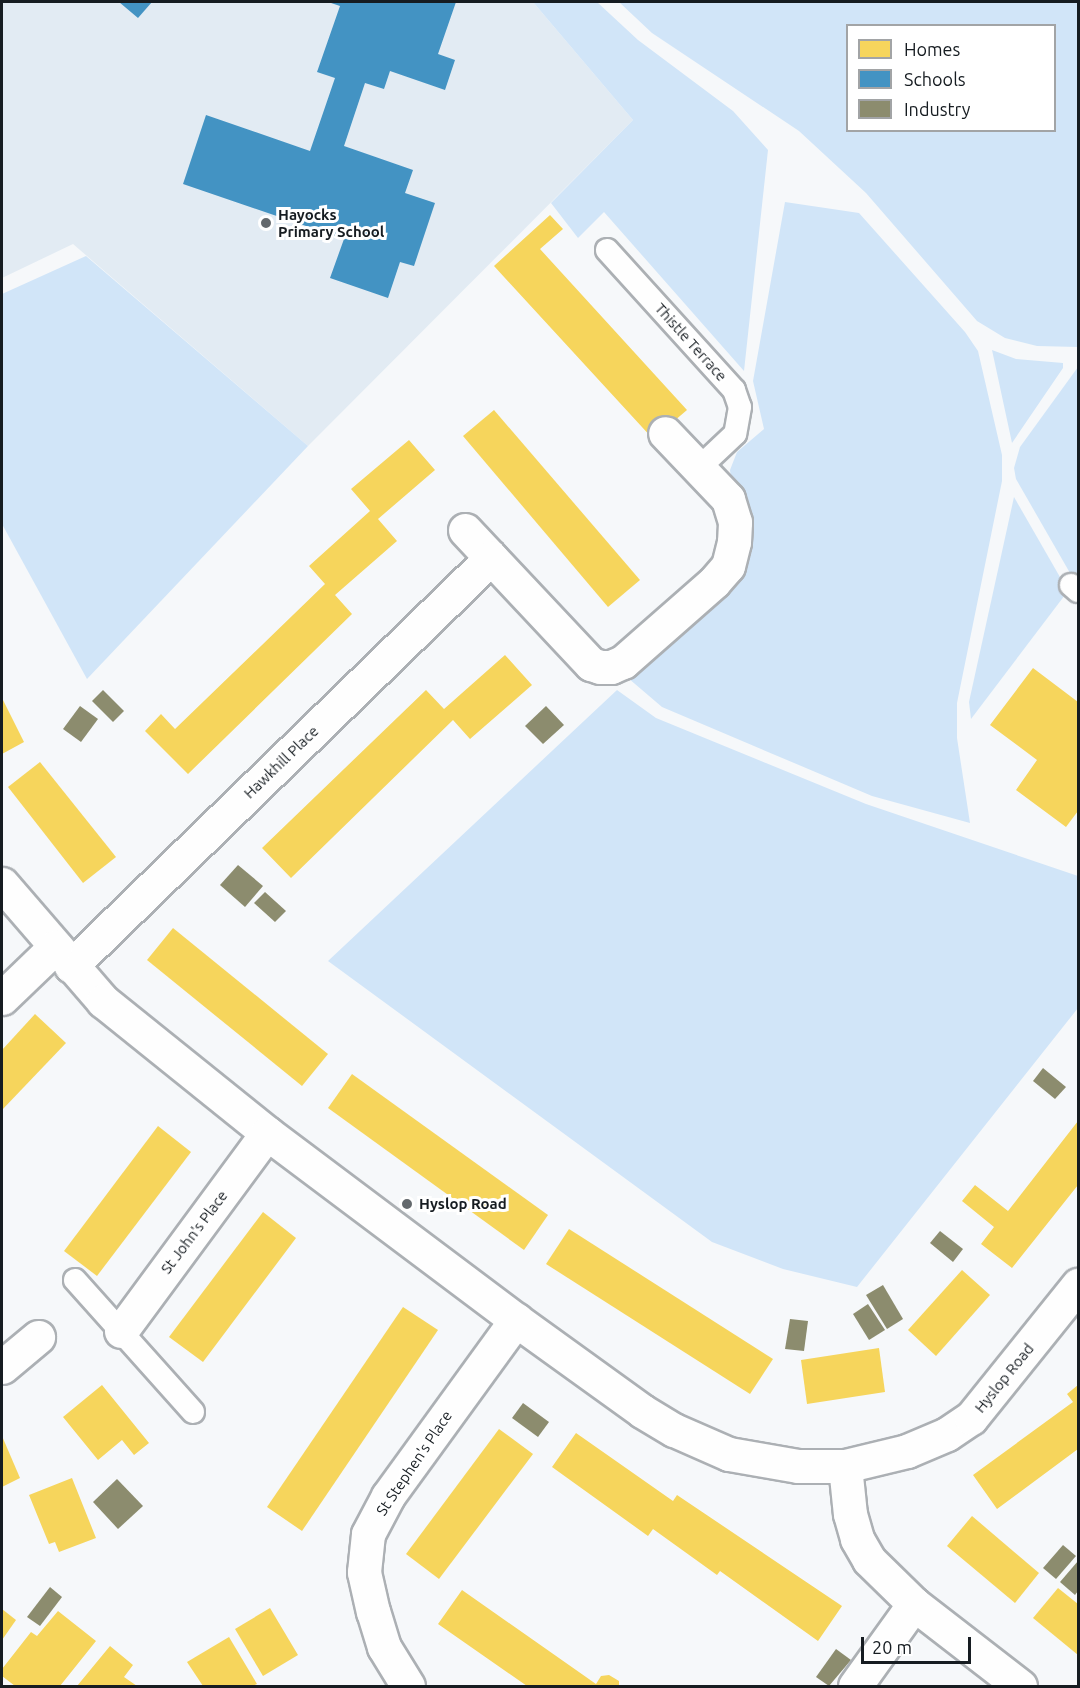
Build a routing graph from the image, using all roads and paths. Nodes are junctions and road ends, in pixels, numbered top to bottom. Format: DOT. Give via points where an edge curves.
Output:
graph roads {
  1 [pos="607,250"];
  2 [pos="665,433"];
  3 [pos="699,468"];
  4 [pos="465,530"];
  5 [pos="491,558"];
  6 [pos="2,884"];
  7 [pos="63,957"];
  8 [pos="2,999"];
  9 [pos="267,1133"];
  10 [pos="75,1280"];
  11 [pos="1078,1286"];
  12 [pos="516,1320"];
  13 [pos="121,1331"];
  14 [pos="38,1337"];
  15 [pos="2,1367"];
  16 [pos="193,1412"];
  17 [pos="845,1466"];
  18 [pos="914,1604"];
  19 [pos="408,1686"];
  20 [pos="855,1686"];
  21 [pos="1020,1686"];
  1 -- 3 [label="lane, Thistle Terrace" via="734,390 740,407 735,434"];
  2 -- 3 [label="street"];
  3 -- 5 [label="street" via="728,500 735,522 728,566 623,662 612,667 591,664"];
  4 -- 5 [label="street"];
  5 -- 7 [label="street, Hawkhill Place"];
  6 -- 7 [label="street, Hyslop Road"];
  7 -- 8 [label="street, Hawkhill Place"];
  7 -- 9 [label="street, Hyslop Road" via="103,1001"];
  9 -- 12 [label="street, Hyslop Road"];
  9 -- 13 [label="street, St John's Place"];
  10 -- 13 [label="lane"];
  11 -- 17 [label="street, Hyslop Road" via="971,1418 947,1434 907,1451"];
  12 -- 17 [label="street, Hyslop Road" via="674,1430 729,1454 757,1460 798,1466"];
  12 -- 19 [label="street, St Stephen's Place" via="388,1496 368,1534 364,1572 374,1612 384,1647"];
  13 -- 16 [label="lane"];
  14 -- 15 [label="street"];
  17 -- 18 [label="street" via="857,1539 869,1560"];
  18 -- 20 [label="street"];
  18 -- 21 [label="street"];
}
